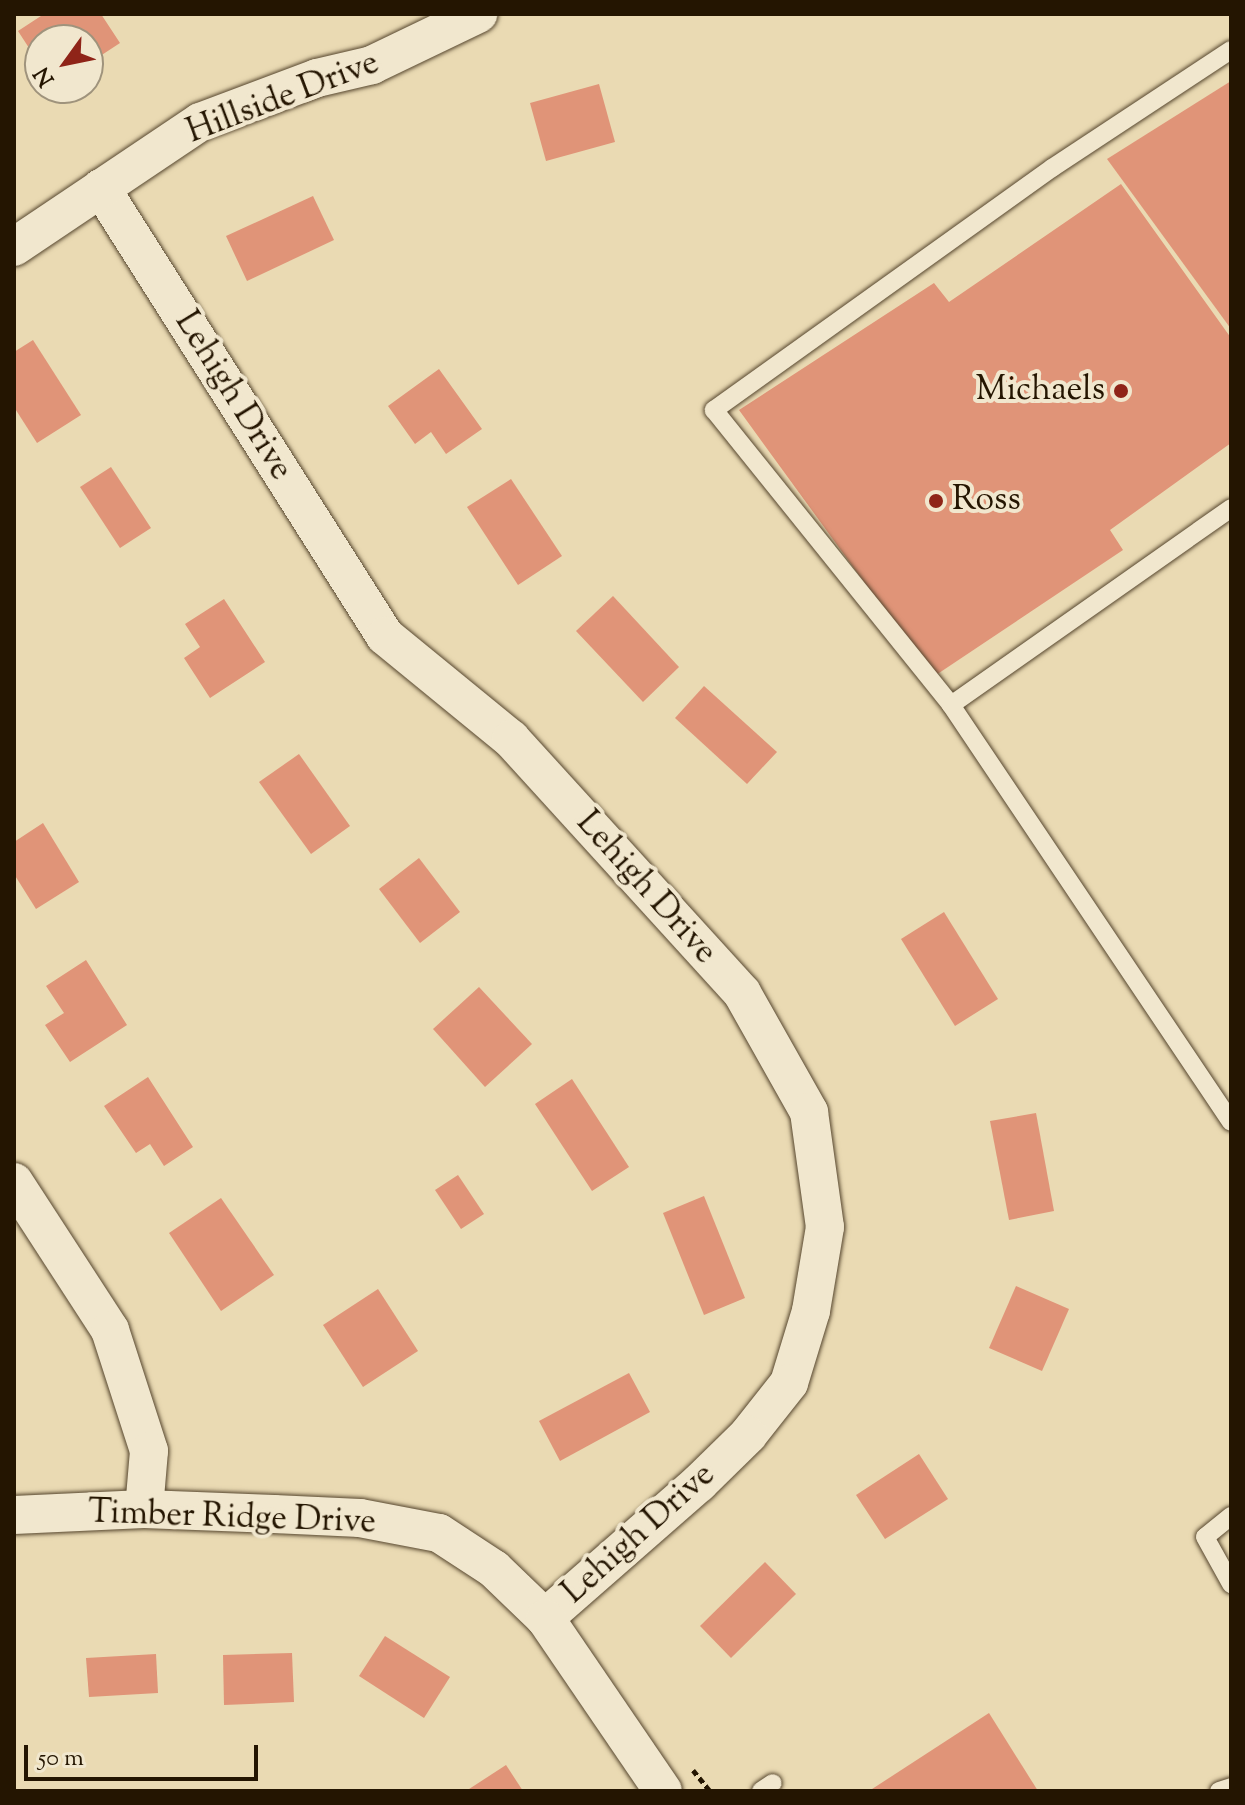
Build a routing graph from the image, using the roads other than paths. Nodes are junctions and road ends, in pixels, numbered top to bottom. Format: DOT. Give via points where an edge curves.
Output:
graph roads {
  1 [pos="478,14"];
  2 [pos="1231,50"];
  3 [pos="101,188"];
  4 [pos="14,247"];
  5 [pos="1231,508"];
  6 [pos="951,705"];
  7 [pos="1231,1122"];
  8 [pos="14,1182"];
  9 [pos="144,1509"];
  10 [pos="14,1515"];
  11 [pos="1231,1516"];
  12 [pos="1231,1584"];
  13 [pos="545,1618"];
  14 [pos="1231,1787"];
  15 [pos="663,1791"];
  16 [pos="1219,1791"];
  1 -- 3 [label="street, Hillside Drive" via="372,65 317,78 200,122"];
  2 -- 6 [label="lane" via="1052,168 714,410"];
  3 -- 4 [label="street, Hillside Drive"];
  3 -- 13 [label="street, Lehigh Drive" via="385,636 511,739 742,993 809,1112 825,1227 811,1311 789,1383 748,1435 699,1483"];
  5 -- 6 [label="lane"];
  6 -- 7 [label="lane"];
  8 -- 9 [label="street" via="110,1330 149,1451"];
  9 -- 10 [label="street, Timber Ridge Drive"];
  9 -- 13 [label="street, Timber Ridge Drive" via="360,1518 439,1533 494,1569"];
  11 -- 12 [label="lane" via="1205,1537"];
  13 -- 15 [label="street, Timber Ridge Drive"];
  14 -- 16 [label="lane"];
}
